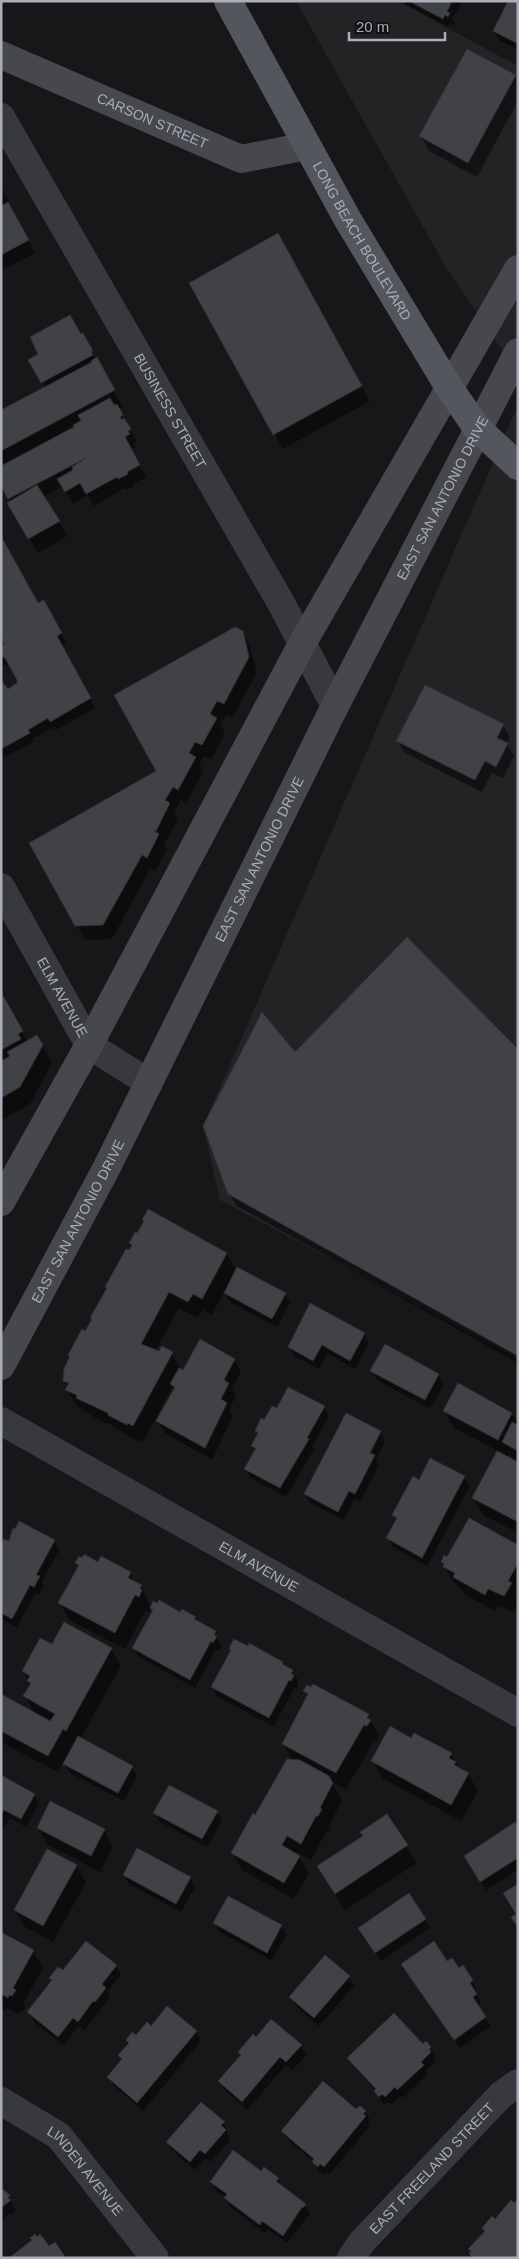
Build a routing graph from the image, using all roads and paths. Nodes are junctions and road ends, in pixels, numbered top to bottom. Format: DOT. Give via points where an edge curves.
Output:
graph roads {
  1 [pos="228,1"];
  2 [pos="1,55"];
  3 [pos="1,117"];
  4 [pos="308,146"];
  5 [pos="518,269"];
  6 [pos="518,352"];
  7 [pos="450,389"];
  8 [pos="477,428"];
  9 [pos="518,466"];
  10 [pos="303,642"];
  11 [pos="335,706"];
  12 [pos="1,887"];
  13 [pos="90,1045"];
  14 [pos="149,1083"];
  15 [pos="1,1202"];
  16 [pos="1,1366"];
  17 [pos="1,1421"];
  18 [pos="518,1713"];
  19 [pos="518,2082"];
  20 [pos="1,2101"];
  21 [pos="155,2258"];
  22 [pos="351,2258"];
  1 -- 4 [label="main road, LONG BEACH BOULEVARD"];
  2 -- 4 [label="main road, CARSON STREET" via="241,159"];
  3 -- 10 [label="street, BUSINESS STREET"];
  4 -- 7 [label="main road, LONG BEACH BOULEVARD" via="348,220"];
  5 -- 7 [label="main road"];
  6 -- 8 [label="main road, EAST SAN ANTONIO DRIVE"];
  7 -- 8 [label="main road, LONG BEACH BOULEVARD"];
  7 -- 10 [label="main road"];
  8 -- 9 [label="main road, LONG BEACH BOULEVARD"];
  8 -- 11 [label="main road, EAST SAN ANTONIO DRIVE"];
  10 -- 11 [label="street, BUSINESS STREET"];
  10 -- 13 [label="main road"];
  11 -- 14 [label="main road, EAST SAN ANTONIO DRIVE"];
  12 -- 13 [label="street, ELM AVENUE"];
  13 -- 14 [label="street, ELM AVENUE"];
  13 -- 15 [label="main road"];
  14 -- 16 [label="main road, EAST SAN ANTONIO DRIVE"];
  17 -- 18 [label="street, ELM AVENUE"];
  19 -- 22 [label="street, EAST FREELAND STREET" via="494,2102 361,2243"];
  20 -- 21 [label="street, LINDEN AVENUE" via="59,2136"];
}
